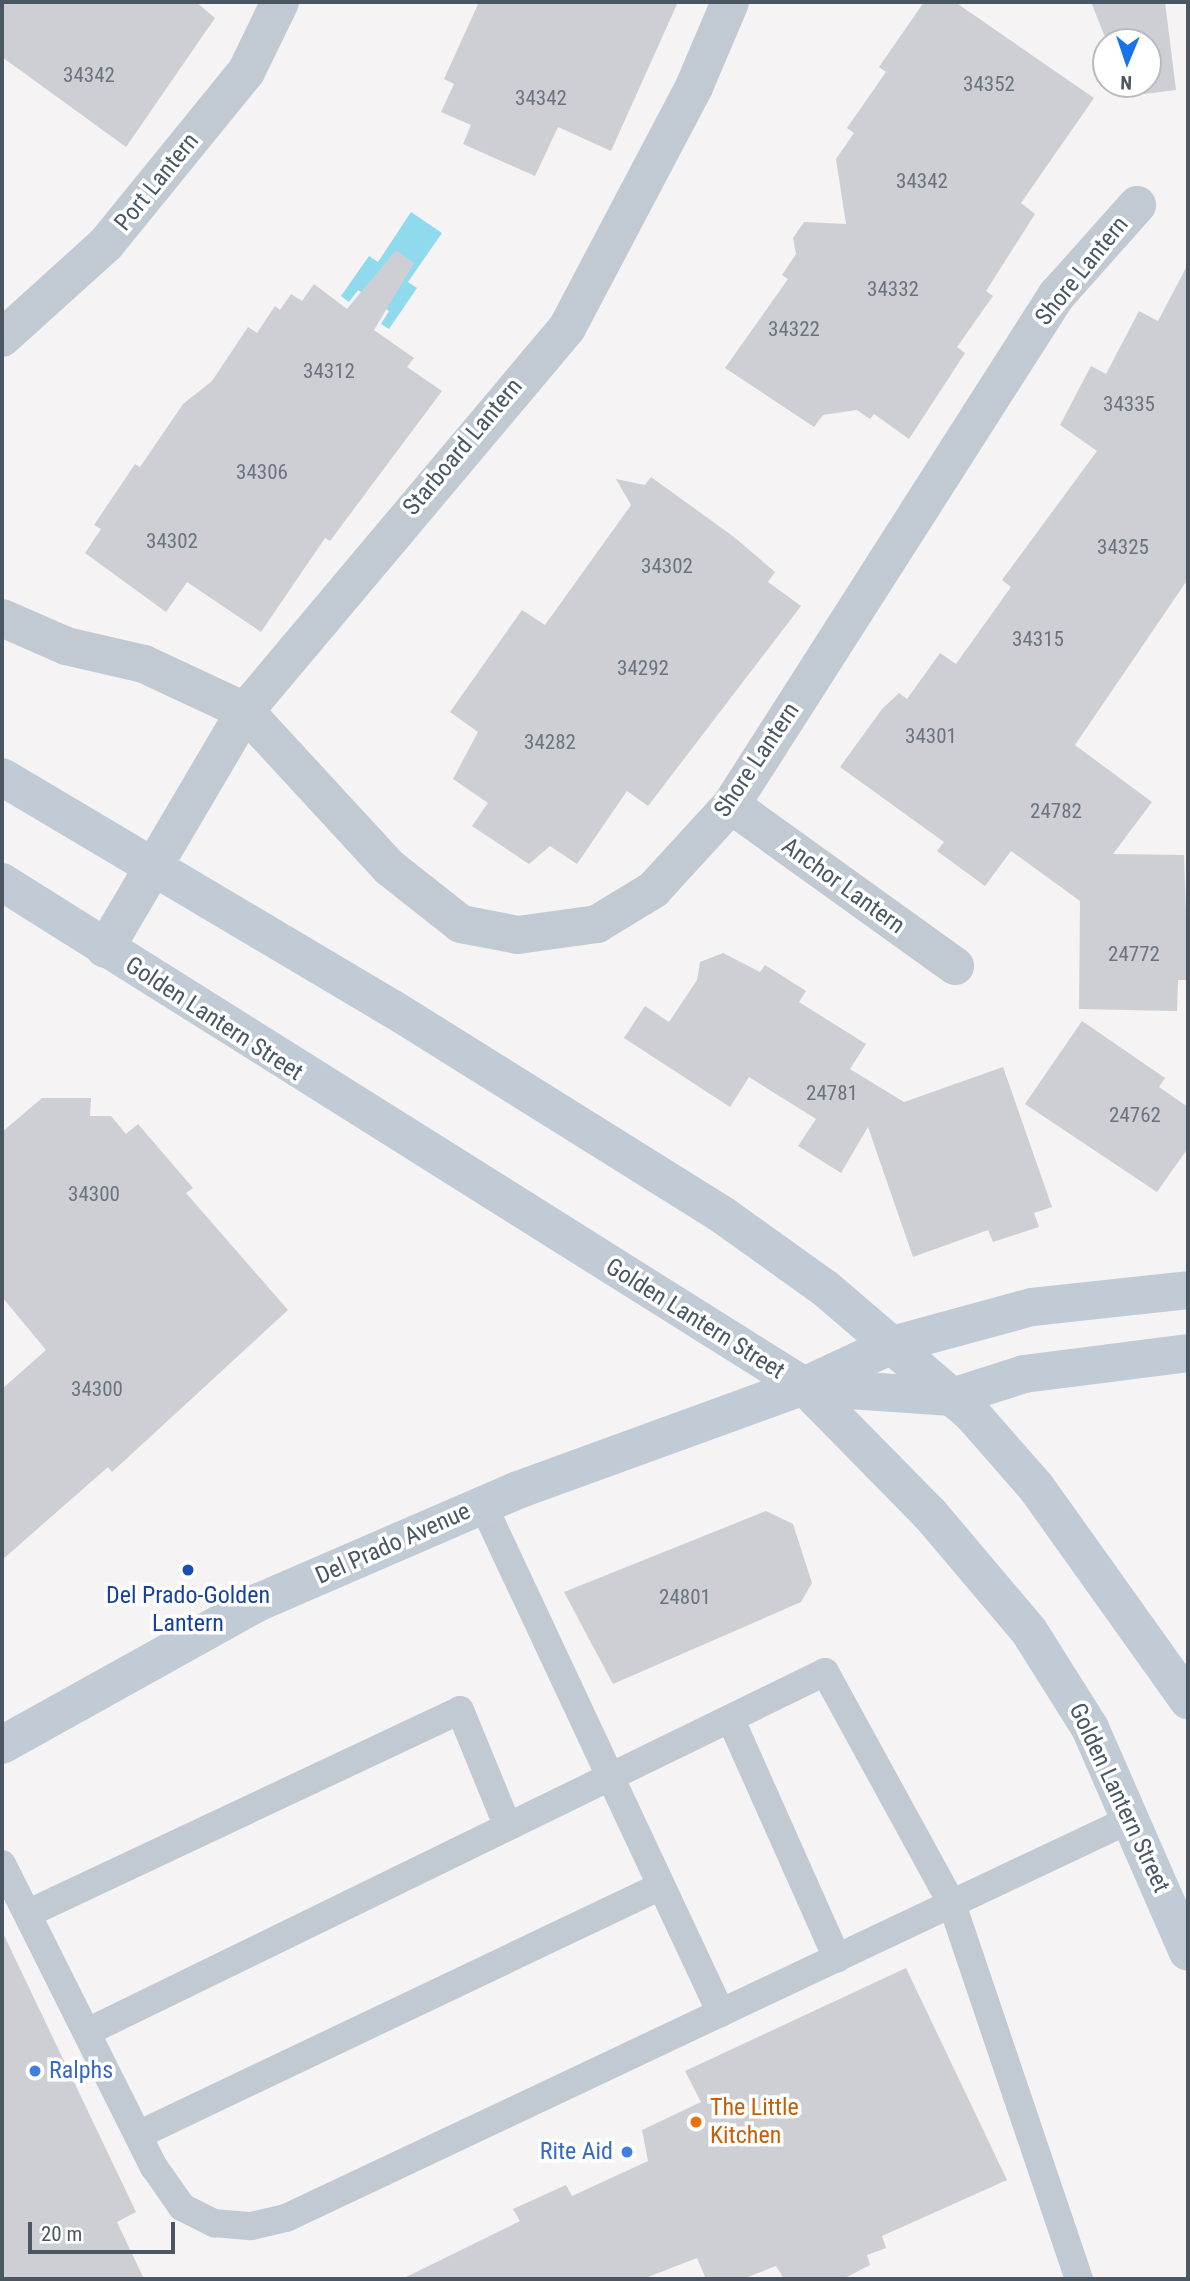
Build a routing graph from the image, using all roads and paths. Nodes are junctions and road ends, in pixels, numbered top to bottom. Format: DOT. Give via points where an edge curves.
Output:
graph roads {
  1 [pos="280,2"];
  2 [pos="730,2"];
  3 [pos="1137,205"];
  4 [pos="2,338"];
  5 [pos="2,618"];
  6 [pos="245,711"];
  7 [pos="2,777"];
  8 [pos="730,805"];
  9 [pos="151,864"];
  10 [pos="2,882"];
  11 [pos="105,949"];
  12 [pos="955,966"];
  13 [pos="1188,1290"];
  14 [pos="892,1345"];
  15 [pos="1188,1353"];
  16 [pos="804,1386"];
  17 [pos="952,1397"];
  18 [pos="483,1505"];
  19 [pos="1188,1700"];
  20 [pos="731,1720"];
  21 [pos="2,1745"];
  22 [pos="611,1777"];
  23 [pos="1133,1818"];
  24 [pos="508,1828"];
  25 [pos="2,1864"];
  26 [pos="661,1886"];
  27 [pos="952,1904"];
  28 [pos="29,1913"];
  29 [pos="1188,1952"];
  30 [pos="837,1958"];
  31 [pos="721,2013"];
  32 [pos="87,2032"];
  33 [pos="138,2135"];
  34 [pos="1079,2279"];
  1 -- 4 [label="street, Port Lantern" via="246,72 106,244"];
  2 -- 6 [label="street, Starboard Lantern" via="694,87 567,328"];
  3 -- 8 [label="street, Shore Lantern" via="1056,296"];
  5 -- 6 [label="street" via="66,646 144,664"];
  6 -- 8 [label="street, Shore Lantern" via="390,868 461,924 518,935 597,924 653,890"];
  6 -- 9 [label="street, Starboard Lantern"];
  7 -- 9 [label="main road"];
  8 -- 12 [label="street, Anchor Lantern"];
  9 -- 11 [label="street, Starboard Lantern"];
  9 -- 14 [label="main road" via="724,1216"];
  10 -- 11 [label="main road, Golden Lantern Street"];
  11 -- 16 [label="main road, Golden Lantern Street"];
  13 -- 14 [label="main road, Del Prado Avenue" via="1032,1307"];
  14 -- 16 [label="main road, Del Prado Avenue"];
  14 -- 17 [label="main road"];
  15 -- 17 [label="main road, Del Prado Avenue" via="1024,1374"];
  16 -- 17 [label="main road, Del Prado Avenue"];
  16 -- 18 [label="main road, Del Prado Avenue"];
  16 -- 23 [label="main road, Golden Lantern Street" via="930,1514 1029,1631 1090,1728"];
  17 -- 19 [label="main road" via="1036,1487"];
  18 -- 21 [label="main road, Del Prado Avenue" via="259,1602"];
  18 -- 22 [label="lane"];
  20 -- 22 [label="lane"];
  20 -- 27 [label="lane" via="825,1672"];
  20 -- 30 [label="lane"];
  22 -- 24 [label="lane"];
  22 -- 26 [label="lane"];
  23 -- 27 [label="lane"];
  23 -- 29 [label="main road, Golden Lantern Street"];
  24 -- 28 [label="lane" via="460,1710"];
  24 -- 32 [label="lane"];
  25 -- 28 [label="lane"];
  26 -- 31 [label="lane"];
  26 -- 33 [label="lane"];
  27 -- 30 [label="lane"];
  27 -- 34 [label="lane"];
  28 -- 32 [label="lane"];
  30 -- 31 [label="lane"];
  31 -- 33 [label="lane" via="286,2218 251,2226 214,2223 182,2207"];
  32 -- 33 [label="lane"];
}
